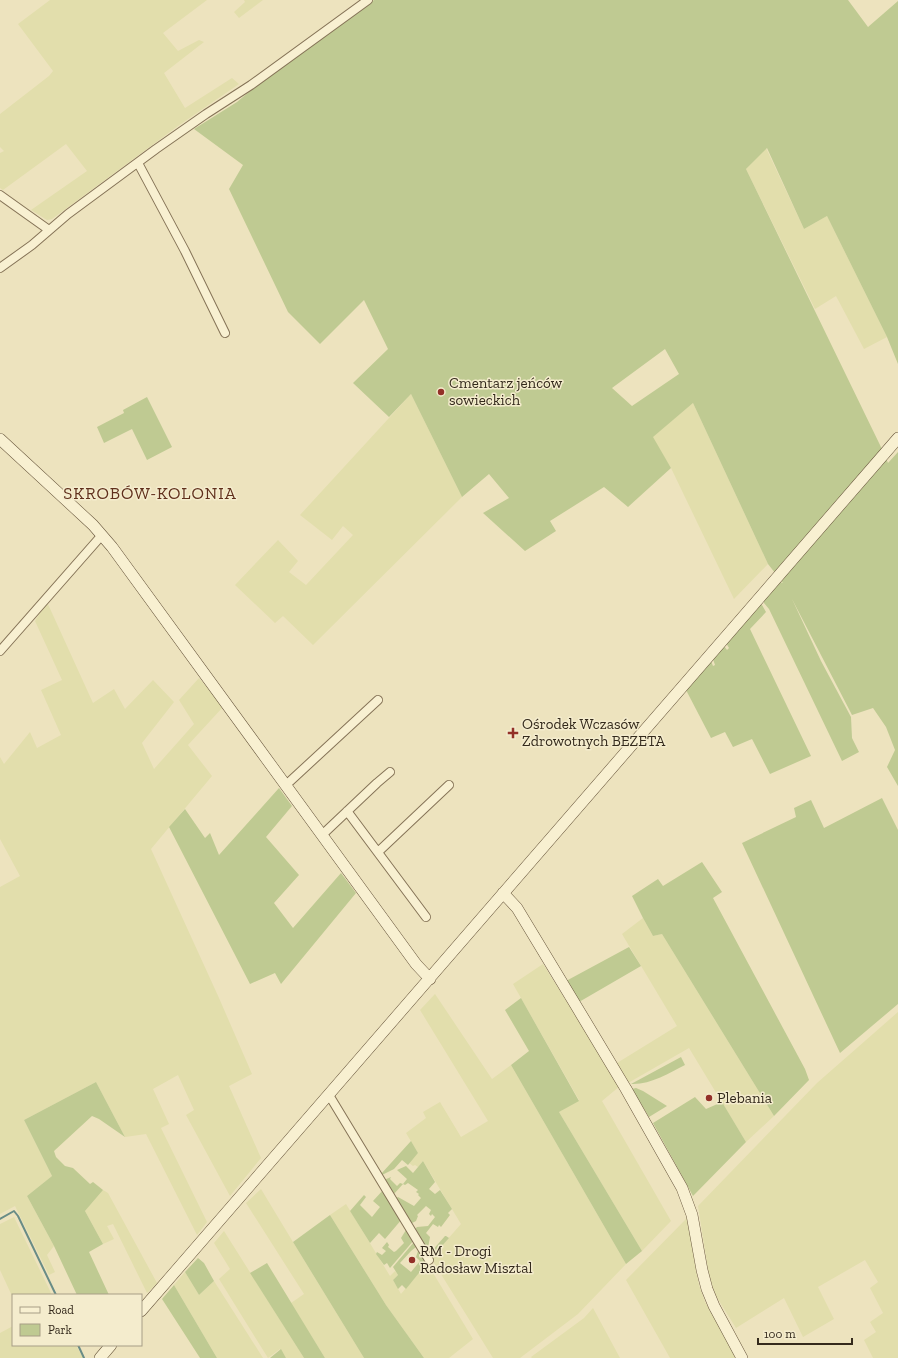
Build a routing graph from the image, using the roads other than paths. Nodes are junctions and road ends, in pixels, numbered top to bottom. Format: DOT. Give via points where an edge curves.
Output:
graph roads {
  1 [pos="368,0"];
  2 [pos="138,163"];
  3 [pos="0,195"];
  4 [pos="49,230"];
  5 [pos="0,268"];
  6 [pos="225,333"];
  7 [pos="898,438"];
  8 [pos="0,439"];
  9 [pos="102,535"];
  10 [pos="0,651"];
  11 [pos="378,700"];
  12 [pos="390,772"];
  13 [pos="286,785"];
  14 [pos="449,785"];
  15 [pos="347,811"];
  16 [pos="322,835"];
  17 [pos="378,852"];
  18 [pos="504,893"];
  19 [pos="426,917"];
  20 [pos="430,979"];
  21 [pos="329,1095"];
  22 [pos="429,1260"];
  23 [pos="142,1310"];
  24 [pos="742,1358"];
  1 -- 2 [label="street" via="252,86 206,114"];
  2 -- 4 [label="street"];
  2 -- 6 [label="street"];
  3 -- 4 [label="street"];
  4 -- 5 [label="street"];
  7 -- 18 [label="street"];
  8 -- 9 [label="street"];
  9 -- 10 [label="street"];
  9 -- 13 [label="street"];
  11 -- 13 [label="street"];
  12 -- 15 [label="street"];
  13 -- 16 [label="street"];
  14 -- 17 [label="street"];
  15 -- 16 [label="street"];
  15 -- 17 [label="street"];
  16 -- 20 [label="street" via="416,964"];
  17 -- 19 [label="street"];
  18 -- 20 [label="street"];
  18 -- 24 [label="street" via="517,908 682,1188 693,1218 707,1289"];
  20 -- 21 [label="street"];
  21 -- 22 [label="street"];
  21 -- 23 [label="street"];
}
